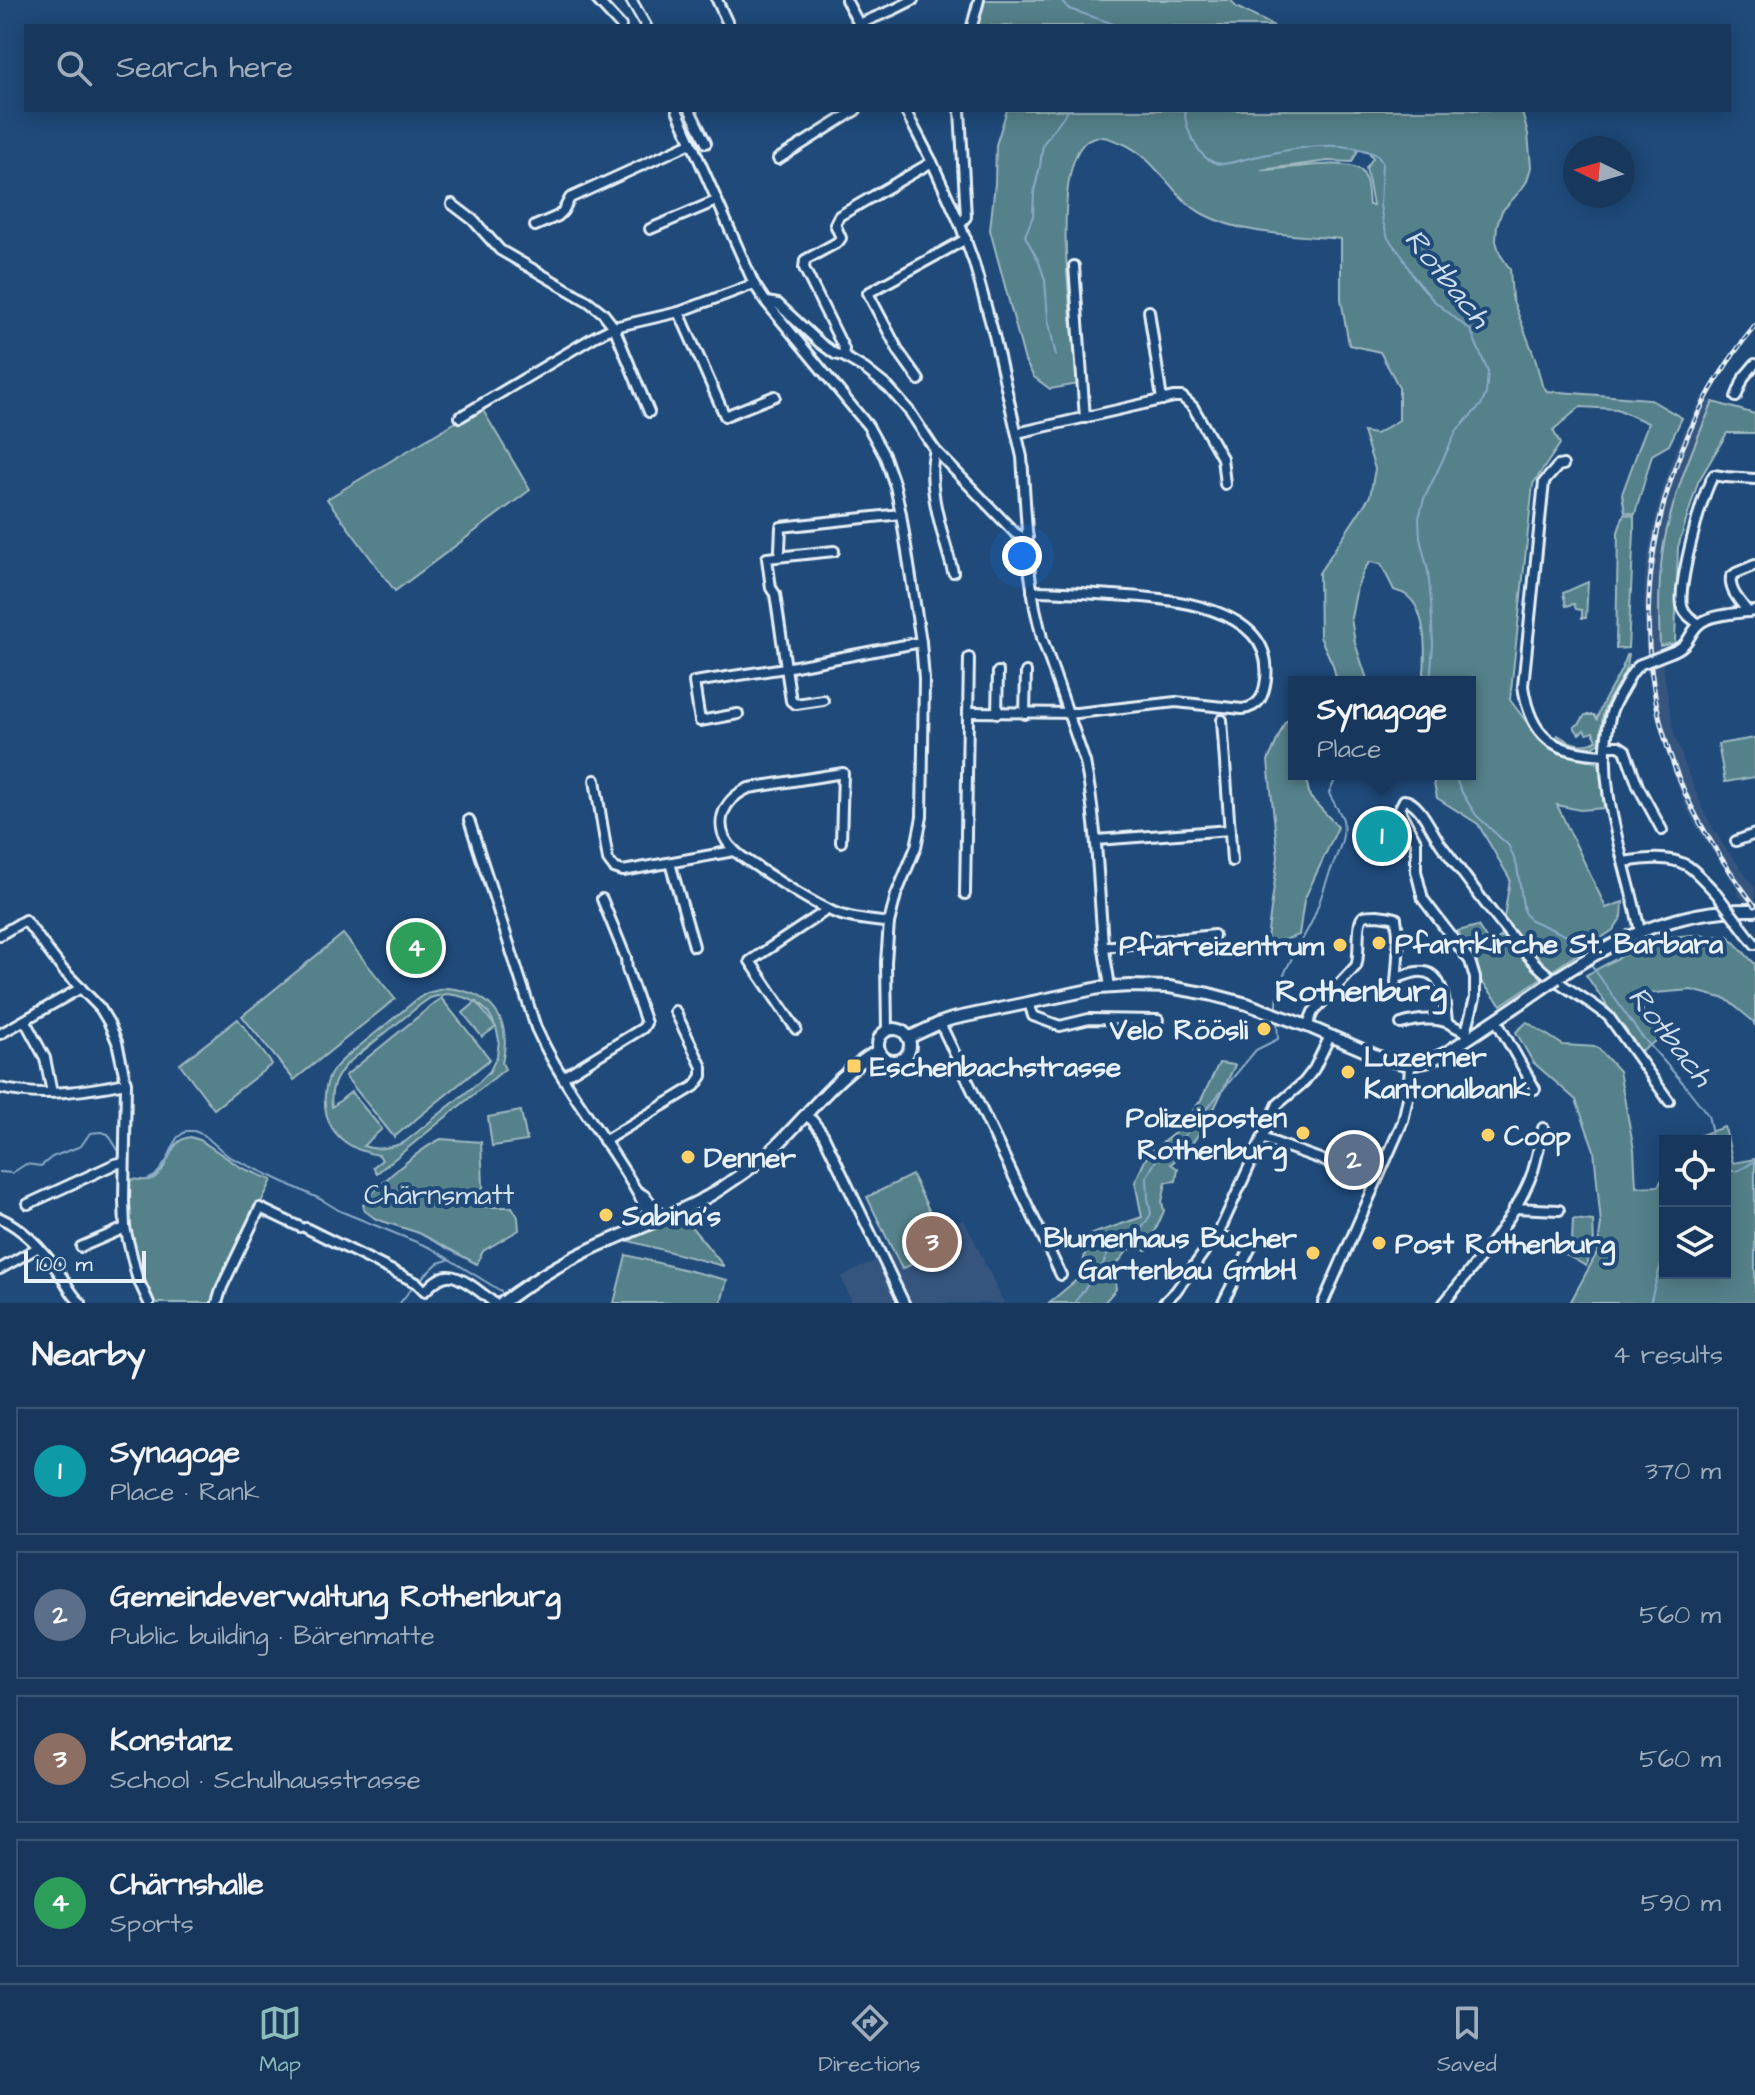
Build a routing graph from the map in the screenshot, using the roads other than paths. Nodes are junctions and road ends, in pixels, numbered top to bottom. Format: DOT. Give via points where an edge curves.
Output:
graph roads {
  1 [pos="597,0"];
  2 [pos="631,0"];
  3 [pos="717,0"];
  4 [pos="846,0"];
  5 [pos="913,0"];
  6 [pos="979,0"];
  7 [pos="619,24"];
  8 [pos="641,24"];
  9 [pos="728,24"];
  10 [pos="858,24"];
  11 [pos="861,24"];
  12 [pos="973,24"];
  13 [pos="678,112"];
  14 [pos="691,112"];
  15 [pos="853,112"];
  16 [pos="906,112"];
  17 [pos="960,112"];
  18 [pos="691,143"];
  19 [pos="706,143"];
  20 [pos="778,159"];
  21 [pos="932,162"];
  22 [pos="716,201"];
  23 [pos="452,204"];
  24 [pos="960,224"];
  25 [pos="535,226"];
  26 [pos="650,229"];
  27 [pos="966,239"];
  28 [pos="1074,266"];
  29 [pos="754,284"];
  30 [pos="766,302"];
  31 [pos="1149,311"];
  32 [pos="679,312"];
  33 [pos="614,327"];
  34 [pos="843,356"];
  35 [pos="1755,364"];
  36 [pos="919,380"];
  37 [pos="775,396"];
  38 [pos="1736,397"];
  39 [pos="1162,400"];
  40 [pos="649,412"];
  41 [pos="460,417"];
  42 [pos="1085,418"];
  43 [pos="1017,433"];
  44 [pos="935,450"];
  45 [pos="1563,465"];
  46 [pos="1755,479"];
  47 [pos="1225,484"];
  48 [pos="901,514"];
  49 [pos="1028,537"];
  50 [pos="780,550"];
  51 [pos="834,551"];
  52 [pos="1755,565"];
  53 [pos="953,572"];
  54 [pos="1032,591"];
  55 [pos="1751,612"];
  56 [pos="1699,624"];
  57 [pos="921,642"];
  58 [pos="969,658"];
  59 [pos="785,668"];
  60 [pos="998,672"];
  61 [pos="1026,672"];
  62 [pos="823,700"];
  63 [pos="968,712"];
  64 [pos="997,713"];
  65 [pos="1070,713"];
  66 [pos="738,714"];
  67 [pos="1025,714"];
  68 [pos="1222,720"];
  69 [pos="1606,751"];
  70 [pos="595,780"];
  71 [pos="469,820"];
  72 [pos="1230,830"];
  73 [pos="1662,830"];
  74 [pos="1755,834"];
  75 [pos="1097,840"];
  76 [pos="1736,841"];
  77 [pos="841,842"];
  78 [pos="734,851"];
  79 [pos="1232,861"];
  80 [pos="1624,862"];
  81 [pos="670,863"];
  82 [pos="965,894"];
  83 [pos="602,899"];
  84 [pos="827,910"];
  85 [pos="1755,910"];
  86 [pos="889,923"];
  87 [pos="1640,932"];
  88 [pos="0,935"];
  89 [pos="1214,935"];
  90 [pos="1755,944"];
  91 [pos="694,946"];
  92 [pos="1104,947"];
  93 [pos="1110,987"];
  94 [pos="81,988"];
  95 [pos="1029,1002"];
  96 [pos="675,1011"];
  97 [pos="1500,1017"];
  98 [pos="1158,1020"];
  99 [pos="25,1021"];
  100 [pos="1447,1022"];
  101 [pos="940,1023"];
  102 [pos="1401,1024"];
  103 [pos="1307,1026"];
  104 [pos="796,1029"];
  105 [pos="887,1031"];
  106 [pos="0,1034"];
  107 [pos="1468,1035"];
  108 [pos="1330,1036"];
  109 [pos="908,1038"];
  110 [pos="879,1050"];
  111 [pos="1410,1065"];
  112 [pos="563,1077"];
  113 [pos="126,1083"];
  114 [pos="0,1088"];
  115 [pos="51,1088"];
  116 [pos="1535,1089"];
  117 [pos="1669,1101"];
  118 [pos="806,1116"];
  119 [pos="1543,1128"];
  120 [pos="1262,1138"];
  121 [pos="604,1141"];
  122 [pos="124,1162"];
  123 [pos="1375,1184"];
  124 [pos="28,1204"];
  125 [pos="1514,1208"];
  126 [pos="1559,1210"];
  127 [pos="0,1218"];
  128 [pos="657,1219"];
  129 [pos="125,1228"];
  130 [pos="1219,1232"];
  131 [pos="81,1247"];
  132 [pos="37,1248"];
  133 [pos="0,1269"];
  134 [pos="1061,1275"];
  135 [pos="509,1301"];
  136 [pos="81,1303"];
  137 [pos="149,1303"];
  138 [pos="217,1303"];
  139 [pos="494,1303"];
  140 [pos="904,1303"];
  141 [pos="1164,1303"];
  142 [pos="1223,1303"];
  143 [pos="1323,1303"];
  144 [pos="1444,1303"];
  1 -- 7 [label="street"];
  2 -- 8 [label="street"];
  3 -- 9 [label="street"];
  4 -- 10 [label="street"];
  5 -- 11 [label="street"];
  6 -- 12 [label="street"];
  13 -- 18 [label="street"];
  14 -- 19 [label="street"];
  15 -- 20 [label="street"];
  16 -- 21 [label="street"];
  17 -- 24 [label="street" via="966,217"];
  18 -- 22 [label="street"];
  18 -- 25 [label="street" via="570,198 558,216"];
  21 -- 24 [label="street"];
  21 -- 34 [label="street" via="839,216 835,224 841,238 803,264"];
  22 -- 26 [label="street"];
  22 -- 29 [label="street"];
  23 -- 33 [label="street" via="500,250 589,302"];
  24 -- 27 [label="street"];
  27 -- 36 [label="street" via="868,293"];
  27 -- 43 [label="street"];
  28 -- 42 [label="street"];
  29 -- 30 [label="street"];
  29 -- 32 [label="street"];
  30 -- 34 [label="street" via="778,304 820,343"];
  30 -- 48 [label="street" via="868,426 885,457"];
  31 -- 39 [label="street"];
  32 -- 33 [label="street"];
  32 -- 37 [label="street" via="725,416"];
  33 -- 40 [label="street"];
  33 -- 41 [label="street"];
  34 -- 44 [label="street" via="889,388"];
  35 -- 38 [label="street"];
  39 -- 42 [label="street"];
  39 -- 47 [label="street" via="1182,397 1193,407 1222,458"];
  42 -- 43 [label="street"];
  43 -- 49 [label="street"];
  44 -- 49 [label="street" via="1015,533"];
  44 -- 53 [label="street" via="931,465 938,514"];
  45 -- 69 [label="street" via="1544,482 1523,686 1529,716 1548,740 1575,752"];
  46 -- 56 [label="street" via="1714,475 1710,480 1698,515 1682,605"];
  48 -- 50 [label="street" via="781,527"];
  48 -- 57 [label="street"];
  49 -- 54 [label="street"];
  51 -- 59 [label="street" via="767,558"];
  52 -- 55 [label="street" via="1736,573 1730,583"];
  54 -- 65 [label="street" via="1042,638"];
  54 -- 65 [label="street" via="1164,598 1199,605 1242,626 1265,655 1263,694 1251,708 1176,702"];
  55 -- 56 [label="street"];
  56 -- 69 [label="street, bridge" via="1686,644 1633,670 1613,706"];
  57 -- 59 [label="street"];
  57 -- 86 [label="street" via="922,817"];
  58 -- 63 [label="street"];
  59 -- 62 [label="street" via="793,703"];
  59 -- 66 [label="street" via="694,682 700,721"];
  60 -- 64 [label="street"];
  61 -- 67 [label="street"];
  63 -- 64 [label="street"];
  63 -- 82 [label="street"];
  64 -- 67 [label="street"];
  65 -- 67 [label="street"];
  65 -- 75 [label="street" via="1085,762"];
  68 -- 72 [label="street"];
  69 -- 73 [label="street" via="1619,746 1625,750"];
  69 -- 80 [label="street" via="1610,806"];
  70 -- 81 [label="street" via="608,860 614,868"];
  71 -- 112 [label="street" via="536,1028"];
  72 -- 75 [label="street"];
  72 -- 79 [label="street"];
  74 -- 76 [label="street"];
  75 -- 92 [label="street"];
  77 -- 78 [label="street" via="843,773 738,793 728,803 721,828"];
  78 -- 81 [label="street"];
  78 -- 84 [label="street"];
  80 -- 87 [label="street"];
  80 -- 90 [label="street, bridge" via="1676,861 1688,866"];
  81 -- 91 [label="street"];
  83 -- 112 [label="street" via="646,1023"];
  84 -- 86 [label="street"];
  84 -- 104 [label="street" via="750,961"];
  85 -- 87 [label="main road" via="1704,913"];
  86 -- 105 [label="street"];
  87 -- 97 [label="main road, bridge" via="1585,959"];
  88 -- 94 [label="street" via="25,920"];
  89 -- 92 [label="street"];
  92 -- 93 [label="street"];
  93 -- 95 [label="main road"];
  93 -- 103 [label="main road" via="1209,994"];
  94 -- 99 [label="street"];
  94 -- 113 [label="street" via="109,1023"];
  95 -- 98 [label="street" via="1033,1016 1060,1026 1089,1019"];
  95 -- 101 [label="main road"];
  96 -- 121 [label="street" via="702,1067 701,1079"];
  97 -- 107 [label="main road"];
  97 -- 116 [label="street"];
  99 -- 106 [label="street"];
  99 -- 115 [label="street" via="45,1058"];
  100 -- 102 [label="street"];
  100 -- 103 [label="street" via="1435,977 1416,972 1397,980 1397,921 1392,916 1365,916 1359,926 1356,966 1313,1012"];
  100 -- 107 [label="street"];
  101 -- 109 [label="main road"];
  101 -- 134 [label="street"];
  103 -- 108 [label="main road"];
  105 -- 109 [label="main road" via="899,1030"];
  105 -- 110 [label="main road"];
  107 -- 111 [label="main road" via="1435,1059"];
  107 -- 117 [label="street" via="1475,978 1470,961 1423,899 1416,841 1400,808 1404,800 1416,806 1540,968 1609,1017"];
  108 -- 111 [label="main road"];
  108 -- 120 [label="street" via="1314,1069 1278,1104"];
  109 -- 110 [label="main road" via="909,1051 900,1060 887,1059"];
  110 -- 118 [label="main road" via="841,1077"];
  111 -- 123 [label="street" via="1405,1114"];
  112 -- 121 [label="street"];
  113 -- 114 [label="street" via="42,1094"];
  113 -- 122 [label="street"];
  118 -- 128 [label="main road" via="741,1175"];
  118 -- 140 [label="street" via="823,1134"];
  119 -- 125 [label="street" via="1532,1175"];
  120 -- 123 [label="street"];
  120 -- 130 [label="street"];
  121 -- 128 [label="street"];
  122 -- 124 [label="street"];
  122 -- 129 [label="street"];
  123 -- 143 [label="street"];
  125 -- 126 [label="street"];
  125 -- 144 [label="street"];
  127 -- 132 [label="street"];
  128 -- 135 [label="main road" via="571,1259"];
  129 -- 131 [label="street"];
  129 -- 137 [label="street"];
  130 -- 141 [label="street"];
  130 -- 142 [label="street" via="1251,1247"];
  132 -- 133 [label="street"];
  132 -- 136 [label="street"];
  138 -- 139 [label="street" via="260,1208 425,1291 438,1279 453,1276"];
}
